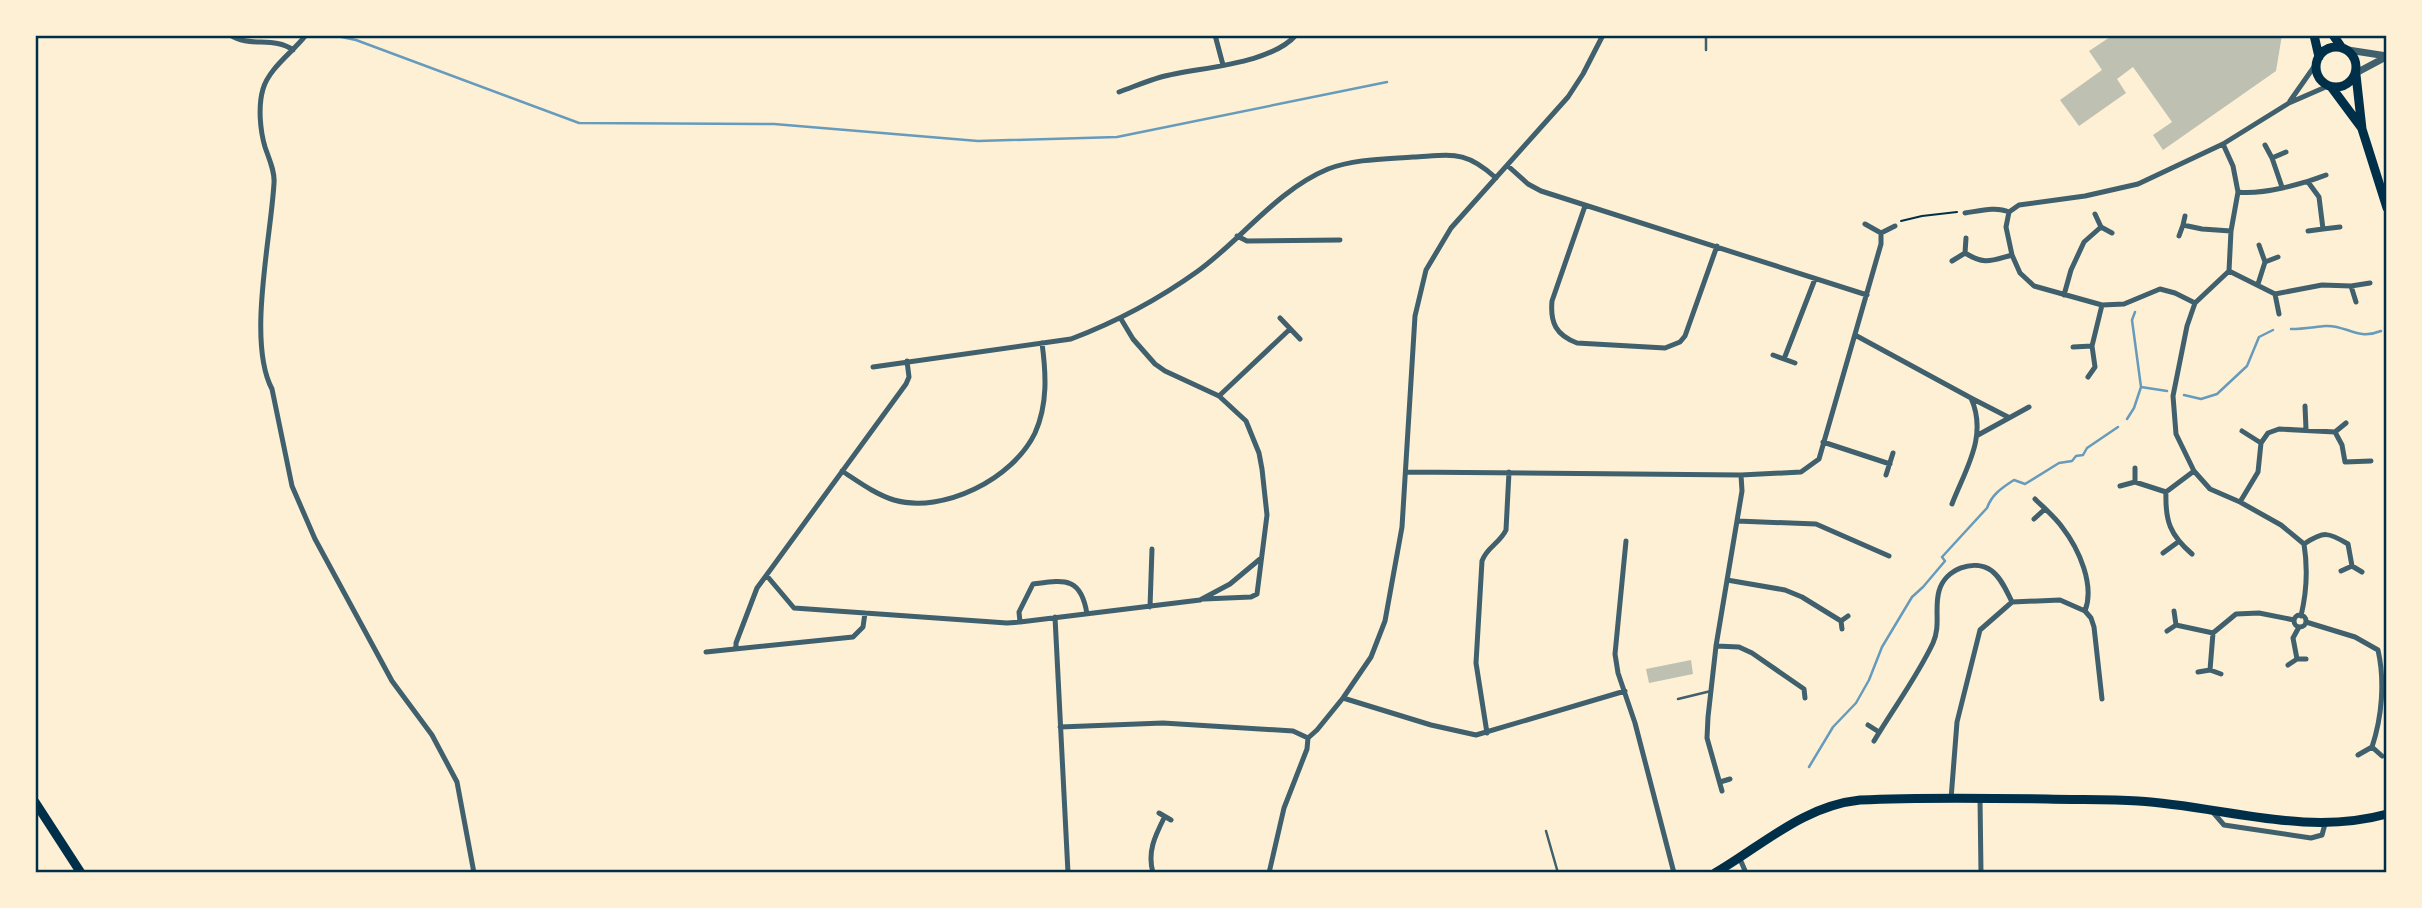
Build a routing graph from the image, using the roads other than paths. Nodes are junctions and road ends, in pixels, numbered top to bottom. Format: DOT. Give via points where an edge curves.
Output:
graph roads {
  1 [pos="230,35"];
  2 [pos="306,35"];
  3 [pos="1215,35"];
  4 [pos="1296,35"];
  5 [pos="1603,35"];
  6 [pos="1706,35"];
  7 [pos="2314,35"];
  8 [pos="2333,35"];
  9 [pos="2345,49"];
  10 [pos="293,50"];
  11 [pos="1706,50"];
  12 [pos="2387,56"];
  13 [pos="2317,61"];
  14 [pos="1223,65"];
  15 [pos="2356,74"];
  16 [pos="2330,87"];
  17 [pos="1119,92"];
  18 [pos="2289,103"];
  19 [pos="2362,129"];
  20 [pos="2223,144"];
  21 [pos="2265,145"];
  22 [pos="2286,152"];
  23 [pos="2272,158"];
  24 [pos="1508,166"];
  25 [pos="2326,175"];
  26 [pos="1496,178"];
  27 [pos="2308,182"];
  28 [pos="2282,187"];
  29 [pos="2238,192"];
  30 [pos="1585,206"];
  31 [pos="2387,208"];
  32 [pos="2009,212"];
  33 [pos="1965,213"];
  34 [pos="2095,214"];
  35 [pos="2185,216"];
  36 [pos="1865,224"];
  37 [pos="2183,225"];
  38 [pos="1895,226"];
  39 [pos="2101,227"];
  40 [pos="2340,227"];
  41 [pos="2323,229"];
  42 [pos="2231,231"];
  43 [pos="2308,231"];
  44 [pos="1881,233"];
  45 [pos="2112,233"];
  46 [pos="1237,236"];
  47 [pos="2179,236"];
  48 [pos="1966,238"];
  49 [pos="1340,240"];
  50 [pos="2259,245"];
  51 [pos="1717,246"];
  52 [pos="1965,253"];
  53 [pos="2012,255"];
  54 [pos="2278,257"];
  55 [pos="1952,261"];
  56 [pos="2265,262"];
  57 [pos="2229,271"];
  58 [pos="1815,279"];
  59 [pos="2370,283"];
  60 [pos="2258,284"];
  61 [pos="2351,286"];
  62 [pos="1867,295"];
  63 [pos="2064,295"];
  64 [pos="2275,295"];
  65 [pos="2356,302"];
  66 [pos="2195,303"];
  67 [pos="2102,305"];
  68 [pos="2279,314"];
  69 [pos="1280,318"];
  70 [pos="1121,319"];
  71 [pos="1290,329"];
  72 [pos="1855,335"];
  73 [pos="1300,339"];
  74 [pos="1042,343"];
  75 [pos="2092,346"];
  76 [pos="2073,347"];
  77 [pos="1773,355"];
  78 [pos="1784,359"];
  79 [pos="907,361"];
  80 [pos="1796,363"];
  81 [pos="873,367"];
  82 [pos="2088,377"];
  83 [pos="1219,396"];
  84 [pos="1971,398"];
  85 [pos="2305,406"];
  86 [pos="2029,407"];
  87 [pos="2008,417"];
  88 [pos="2346,423"];
  89 [pos="2306,429"];
  90 [pos="2242,431"];
  91 [pos="2335,432"];
  92 [pos="1978,435"];
  93 [pos="1823,442"];
  94 [pos="2261,443"];
  95 [pos="1893,453"];
  96 [pos="2371,461"];
  97 [pos="1890,464"];
  98 [pos="2135,468"];
  99 [pos="842,471"];
  100 [pos="2194,471"];
  101 [pos="1406,472"];
  102 [pos="1509,472"];
  103 [pos="1741,475"];
  104 [pos="1886,475"];
  105 [pos="2135,482"];
  106 [pos="2120,486"];
  107 [pos="2166,492"];
  108 [pos="2035,499"];
  109 [pos="2240,502"];
  110 [pos="1952,504"];
  111 [pos="2045,509"];
  112 [pos="2034,519"];
  113 [pos="1737,521"];
  114 [pos="1626,541"];
  115 [pos="2178,542"];
  116 [pos="2304,544"];
  117 [pos="1152,550"];
  118 [pos="2163,553"];
  119 [pos="2192,554"];
  120 [pos="1889,556"];
  121 [pos="1259,559"];
  122 [pos="2352,566"];
  123 [pos="2342,570"];
  124 [pos="2362,572"];
  125 [pos="767,576"];
  126 [pos="1727,580"];
  127 [pos="1200,600"];
  128 [pos="2012,603"];
  129 [pos="1150,607"];
  130 [pos="2085,611"];
  131 [pos="2174,611"];
  132 [pos="865,613"];
  133 [pos="1087,614"];
  134 [pos="2301,615"];
  135 [pos="1848,616"];
  136 [pos="1055,617"];
  137 [pos="2294,620"];
  138 [pos="1841,621"];
  139 [pos="1020,622"];
  140 [pos="2306,622"];
  141 [pos="2176,625"];
  142 [pos="2299,627"];
  143 [pos="1842,629"];
  144 [pos="2167,631"];
  145 [pos="2213,633"];
  146 [pos="1716,646"];
  147 [pos="736,649"];
  148 [pos="706,652"];
  149 [pos="2297,659"];
  150 [pos="2306,659"];
  151 [pos="2288,665"];
  152 [pos="2210,670"];
  153 [pos="2198,672"];
  154 [pos="2221,674"];
  155 [pos="1814,686"];
  156 [pos="1804,689"];
  157 [pos="1625,691"];
  158 [pos="1711,691"];
  159 [pos="1343,698"];
  160 [pos="1805,698"];
  161 [pos="1678,699"];
  162 [pos="2102,699"];
  163 [pos="1868,725"];
  164 [pos="1060,727"];
  165 [pos="1879,732"];
  166 [pos="1487,733"];
  167 [pos="1308,738"];
  168 [pos="1874,741"];
  169 [pos="2372,747"];
  170 [pos="2358,755"];
  171 [pos="2382,756"];
  172 [pos="1730,779"];
  173 [pos="1720,782"];
  174 [pos="1722,791"];
  175 [pos="1980,798"];
  176 [pos="1951,799"];
  177 [pos="35,802"];
  178 [pos="2211,810"];
  179 [pos="2387,814"];
  180 [pos="1165,817"];
  181 [pos="2325,824"];
  182 [pos="1546,831"];
  183 [pos="1740,859"];
  184 [pos="81,873"];
  185 [pos="474,873"];
  186 [pos="1068,873"];
  187 [pos="1153,873"];
  188 [pos="1269,873"];
  189 [pos="1558,873"];
  190 [pos="1674,873"];
  191 [pos="1715,873"];
  192 [pos="1746,873"];
  193 [pos="1981,873"];
  1 -- 10 [label="street"];
  2 -- 10 [label="street"];
  3 -- 14 [label="street"];
  4 -- 14 [label="street" via="1272,51"];
  5 -- 24 [label="street" via="1568,97"];
  6 -- 11 [label="lane"];
  7 -- 13 [label="main road"];
  8 -- 9 [label="main road"];
  9 -- 12 [label="street"];
  9 -- 13 [label="main road" via="2329,48"];
  9 -- 15 [label="main road" via="2356,61"];
  10 -- 185 [label="street" via="267,79 262,92 264,144 274,183 262,293 261,358 292,486 315,539 393,681 432,735 457,782"];
  12 -- 15 [label="street"];
  13 -- 16 [label="main road" via="2320,80"];
  13 -- 18 [label="street"];
  14 -- 17 [label="street" via="1161,77"];
  15 -- 16 [label="main road" via="2346,86"];
  15 -- 19 [label="main road"];
  16 -- 18 [label="street"];
  16 -- 19 [label="main road"];
  18 -- 20 [label="street"];
  19 -- 31 [label="main road"];
  20 -- 29 [label="street"];
  20 -- 32 [label="street" via="2129,188 2019,205"];
  21 -- 23 [label="street"];
  22 -- 23 [label="street"];
  23 -- 28 [label="street"];
  24 -- 26 [label="street"];
  24 -- 30 [label="street" via="1534,187"];
  25 -- 27 [label="street"];
  26 -- 46 [label="street" via="1465,157 1353,162 1303,183"];
  26 -- 101 [label="street" via="1451,228 1423,279 1415,316"];
  27 -- 28 [label="street"];
  27 -- 41 [label="street" via="2319,197"];
  28 -- 29 [label="street" via="2254,194"];
  29 -- 42 [label="street"];
  30 -- 51 [label="street"];
  30 -- 51 [label="street" via="1551,316 1556,331 1577,343 1665,348 1680,342"];
  32 -- 33 [label="street"];
  32 -- 53 [label="street" via="2006,227"];
  34 -- 39 [label="street"];
  35 -- 37 [label="street"];
  36 -- 44 [label="street"];
  37 -- 42 [label="street"];
  37 -- 47 [label="street"];
  38 -- 44 [label="street"];
  39 -- 45 [label="street"];
  39 -- 63 [label="street" via="2084,242"];
  40 -- 41 [label="street"];
  41 -- 43 [label="street"];
  42 -- 57 [label="street"];
  44 -- 62 [label="street"];
  46 -- 49 [label="street" via="1247,241"];
  46 -- 70 [label="street" via="1199,270"];
  48 -- 52 [label="street"];
  50 -- 56 [label="street"];
  51 -- 58 [label="street"];
  52 -- 53 [label="street" via="1985,262"];
  52 -- 55 [label="street"];
  53 -- 63 [label="street" via="2024,279"];
  54 -- 56 [label="street"];
  56 -- 60 [label="street"];
  57 -- 60 [label="street"];
  57 -- 66 [label="street"];
  58 -- 62 [label="street"];
  58 -- 78 [label="street"];
  59 -- 61 [label="street"];
  60 -- 64 [label="street"];
  61 -- 64 [label="street" via="2322,285"];
  61 -- 65 [label="street"];
  62 -- 72 [label="street"];
  63 -- 67 [label="street"];
  64 -- 68 [label="street"];
  66 -- 67 [label="street" via="2160,289 2123,304"];
  66 -- 100 [label="street" via="2173,396 2176,434"];
  67 -- 75 [label="street"];
  69 -- 71 [label="street"];
  70 -- 74 [label="street" via="1071,339"];
  70 -- 83 [label="street" via="1155,364"];
  71 -- 73 [label="street"];
  71 -- 83 [label="street"];
  72 -- 84 [label="street"];
  72 -- 93 [label="street"];
  74 -- 79 [label="street"];
  74 -- 99 [label="street" via="1045,395 1034,433 1020,454 987,483 940,501 912,503 876,493"];
  75 -- 76 [label="street"];
  75 -- 82 [label="street" via="2095,367"];
  77 -- 78 [label="street"];
  78 -- 80 [label="street"];
  79 -- 81 [label="street"];
  79 -- 99 [label="street" via="906,384"];
  83 -- 121 [label="street" via="1246,421 1259,453 1267,515"];
  84 -- 87 [label="street"];
  84 -- 92 [label="street"];
  85 -- 89 [label="street"];
  86 -- 87 [label="street"];
  87 -- 92 [label="street"];
  88 -- 91 [label="street"];
  89 -- 91 [label="street"];
  89 -- 94 [label="street" via="2278,429"];
  90 -- 94 [label="street"];
  91 -- 96 [label="street" via="2345,462"];
  92 -- 110 [label="street"];
  93 -- 97 [label="street"];
  93 -- 103 [label="street" via="1819,459 1801,472"];
  94 -- 109 [label="street" via="2258,472"];
  95 -- 97 [label="street"];
  97 -- 104 [label="street"];
  98 -- 105 [label="street"];
  99 -- 125 [label="street"];
  100 -- 107 [label="street"];
  100 -- 109 [label="street" via="2210,489"];
  101 -- 102 [label="street"];
  101 -- 159 [label="street" via="1402,527 1385,621 1371,657"];
  102 -- 103 [label="street"];
  102 -- 166 [label="street" via="1506,530 1482,561 1476,663"];
  103 -- 113 [label="street"];
  105 -- 106 [label="street"];
  105 -- 107 [label="street"];
  107 -- 115 [label="street" via="2165,512"];
  108 -- 111 [label="street"];
  109 -- 116 [label="street"];
  111 -- 112 [label="street"];
  111 -- 130 [label="street" via="2062,527 2082,565 2089,587"];
  113 -- 120 [label="street" via="1816,524"];
  113 -- 126 [label="street"];
  114 -- 157 [label="street" via="1615,654"];
  115 -- 118 [label="street"];
  115 -- 119 [label="street"];
  116 -- 122 [label="street" via="2319,534 2332,534 2348,544"];
  116 -- 134 [label="street" via="2308,566"];
  117 -- 129 [label="street"];
  121 -- 127 [label="street" via="1230,584"];
  121 -- 127 [label="street" via="1255,596"];
  122 -- 123 [label="street"];
  122 -- 124 [label="street"];
  125 -- 132 [label="street" via="794,608"];
  125 -- 147 [label="street" via="757,588"];
  126 -- 138 [label="street" via="1785,590"];
  126 -- 146 [label="street"];
  127 -- 129 [label="street"];
  128 -- 130 [label="street" via="2060,600"];
  128 -- 165 [label="street" via="1990,570 1968,565 1949,576 1940,590 1932,646"];
  128 -- 176 [label="street" via="1980,630 1957,722"];
  129 -- 133 [label="street"];
  130 -- 162 [label="street" via="2094,627"];
  131 -- 141 [label="street"];
  132 -- 139 [label="street"];
  132 -- 147 [label="street" via="860,633 853,637"];
  133 -- 136 [label="street"];
  133 -- 139 [label="street" via="1084,598 1066,580 1033,584 1019,612"];
  134 -- 137 [label="street"];
  134 -- 140 [label="street"];
  135 -- 138 [label="street"];
  136 -- 139 [label="street"];
  136 -- 164 [label="street"];
  137 -- 142 [label="street"];
  137 -- 145 [label="street" via="2236,614"];
  138 -- 143 [label="street"];
  140 -- 142 [label="street"];
  140 -- 169 [label="street" via="2355,636 2378,650 2380,724"];
  141 -- 144 [label="street"];
  141 -- 145 [label="street"];
  142 -- 149 [label="street" via="2293,638"];
  145 -- 152 [label="street"];
  146 -- 156 [label="street" via="1752,653"];
  146 -- 158 [label="street"];
  147 -- 148 [label="street"];
  149 -- 150 [label="street"];
  149 -- 151 [label="street"];
  152 -- 153 [label="street"];
  152 -- 154 [label="street"];
  155 -- 156 [label="street"];
  156 -- 160 [label="street"];
  157 -- 166 [label="street"];
  157 -- 190 [label="street"];
  158 -- 161 [label="lane"];
  158 -- 173 [label="street" via="1707,738"];
  159 -- 166 [label="street" via="1431,725 1476,735"];
  159 -- 167 [label="street"];
  163 -- 165 [label="street"];
  164 -- 167 [label="street" via="1163,723 1293,731"];
  164 -- 186 [label="street"];
  165 -- 168 [label="street"];
  167 -- 188 [label="street" via="1284,808"];
  169 -- 170 [label="street"];
  169 -- 171 [label="street"];
  172 -- 173 [label="street"];
  173 -- 174 [label="street"];
  175 -- 176 [label="main road"];
  175 -- 178 [label="main road" via="2139,801"];
  175 -- 193 [label="street"];
  176 -- 183 [label="main road" via="1860,800 1823,807 1787,825"];
  177 -- 184 [label="main road"];
  178 -- 181 [label="main road"];
  178 -- 181 [label="street" via="2224,825 2311,838 2322,835"];
  179 -- 181 [label="main road"];
  180 -- 187 [label="street" via="1152,846"];
  182 -- 189 [label="lane"];
  183 -- 191 [label="main road"];
  183 -- 192 [label="street"];
}
